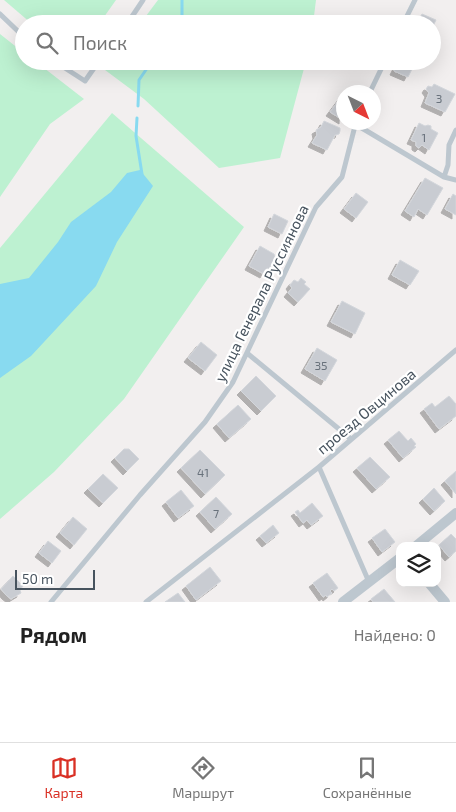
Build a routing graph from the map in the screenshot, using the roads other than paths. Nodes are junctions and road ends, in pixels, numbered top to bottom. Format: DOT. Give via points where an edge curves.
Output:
graph roads {
  1 [pos="143,0"];
  2 [pos="415,0"];
  3 [pos="0,14"];
  4 [pos="133,15"];
  5 [pos="408,15"];
  6 [pos="15,28"];
  7 [pos="68,70"];
  8 [pos="93,70"];
  9 [pos="381,70"];
  10 [pos="374,85"];
  11 [pos="354,130"];
  12 [pos="368,130"];
  13 [pos="456,130"];
  14 [pos="444,176"];
  15 [pos="456,180"];
  16 [pos="456,350"];
  17 [pos="246,352"];
  18 [pos="351,439"];
  19 [pos="319,467"];
  20 [pos="456,512"];
  21 [pos="421,542"];
  22 [pos="396,561"];
  23 [pos="370,582"];
  24 [pos="432,587"];
  25 [pos="51,602"];
  26 [pos="146,602"];
  27 [pos="343,602"];
  28 [pos="445,602"];
  1 -- 4 [label="lane"];
  2 -- 5 [label="lane"];
  3 -- 6 [label="lane"];
  7 -- 8 [label="lane" via="85,81"];
  9 -- 10 [label="lane"];
  11 -- 17 [label="lane, улица Генерала Руссиянова" via="342,177 316,207"];
  12 -- 14 [label="lane"];
  13 -- 14 [label="lane" via="449,145"];
  14 -- 15 [label="lane"];
  16 -- 18 [label="lane, проезд Овцинова"];
  17 -- 18 [label="lane"];
  17 -- 25 [label="lane, улица Генерала Руссиянова" via="233,382 205,422"];
  18 -- 19 [label="lane, проезд Овцинова"];
  19 -- 23 [label="lane, проезд Овцинова"];
  19 -- 26 [label="lane"];
  20 -- 21 [label="street"];
  22 -- 23 [label="street"];
  23 -- 27 [label="street"];
  24 -- 28 [label="street"];
}
